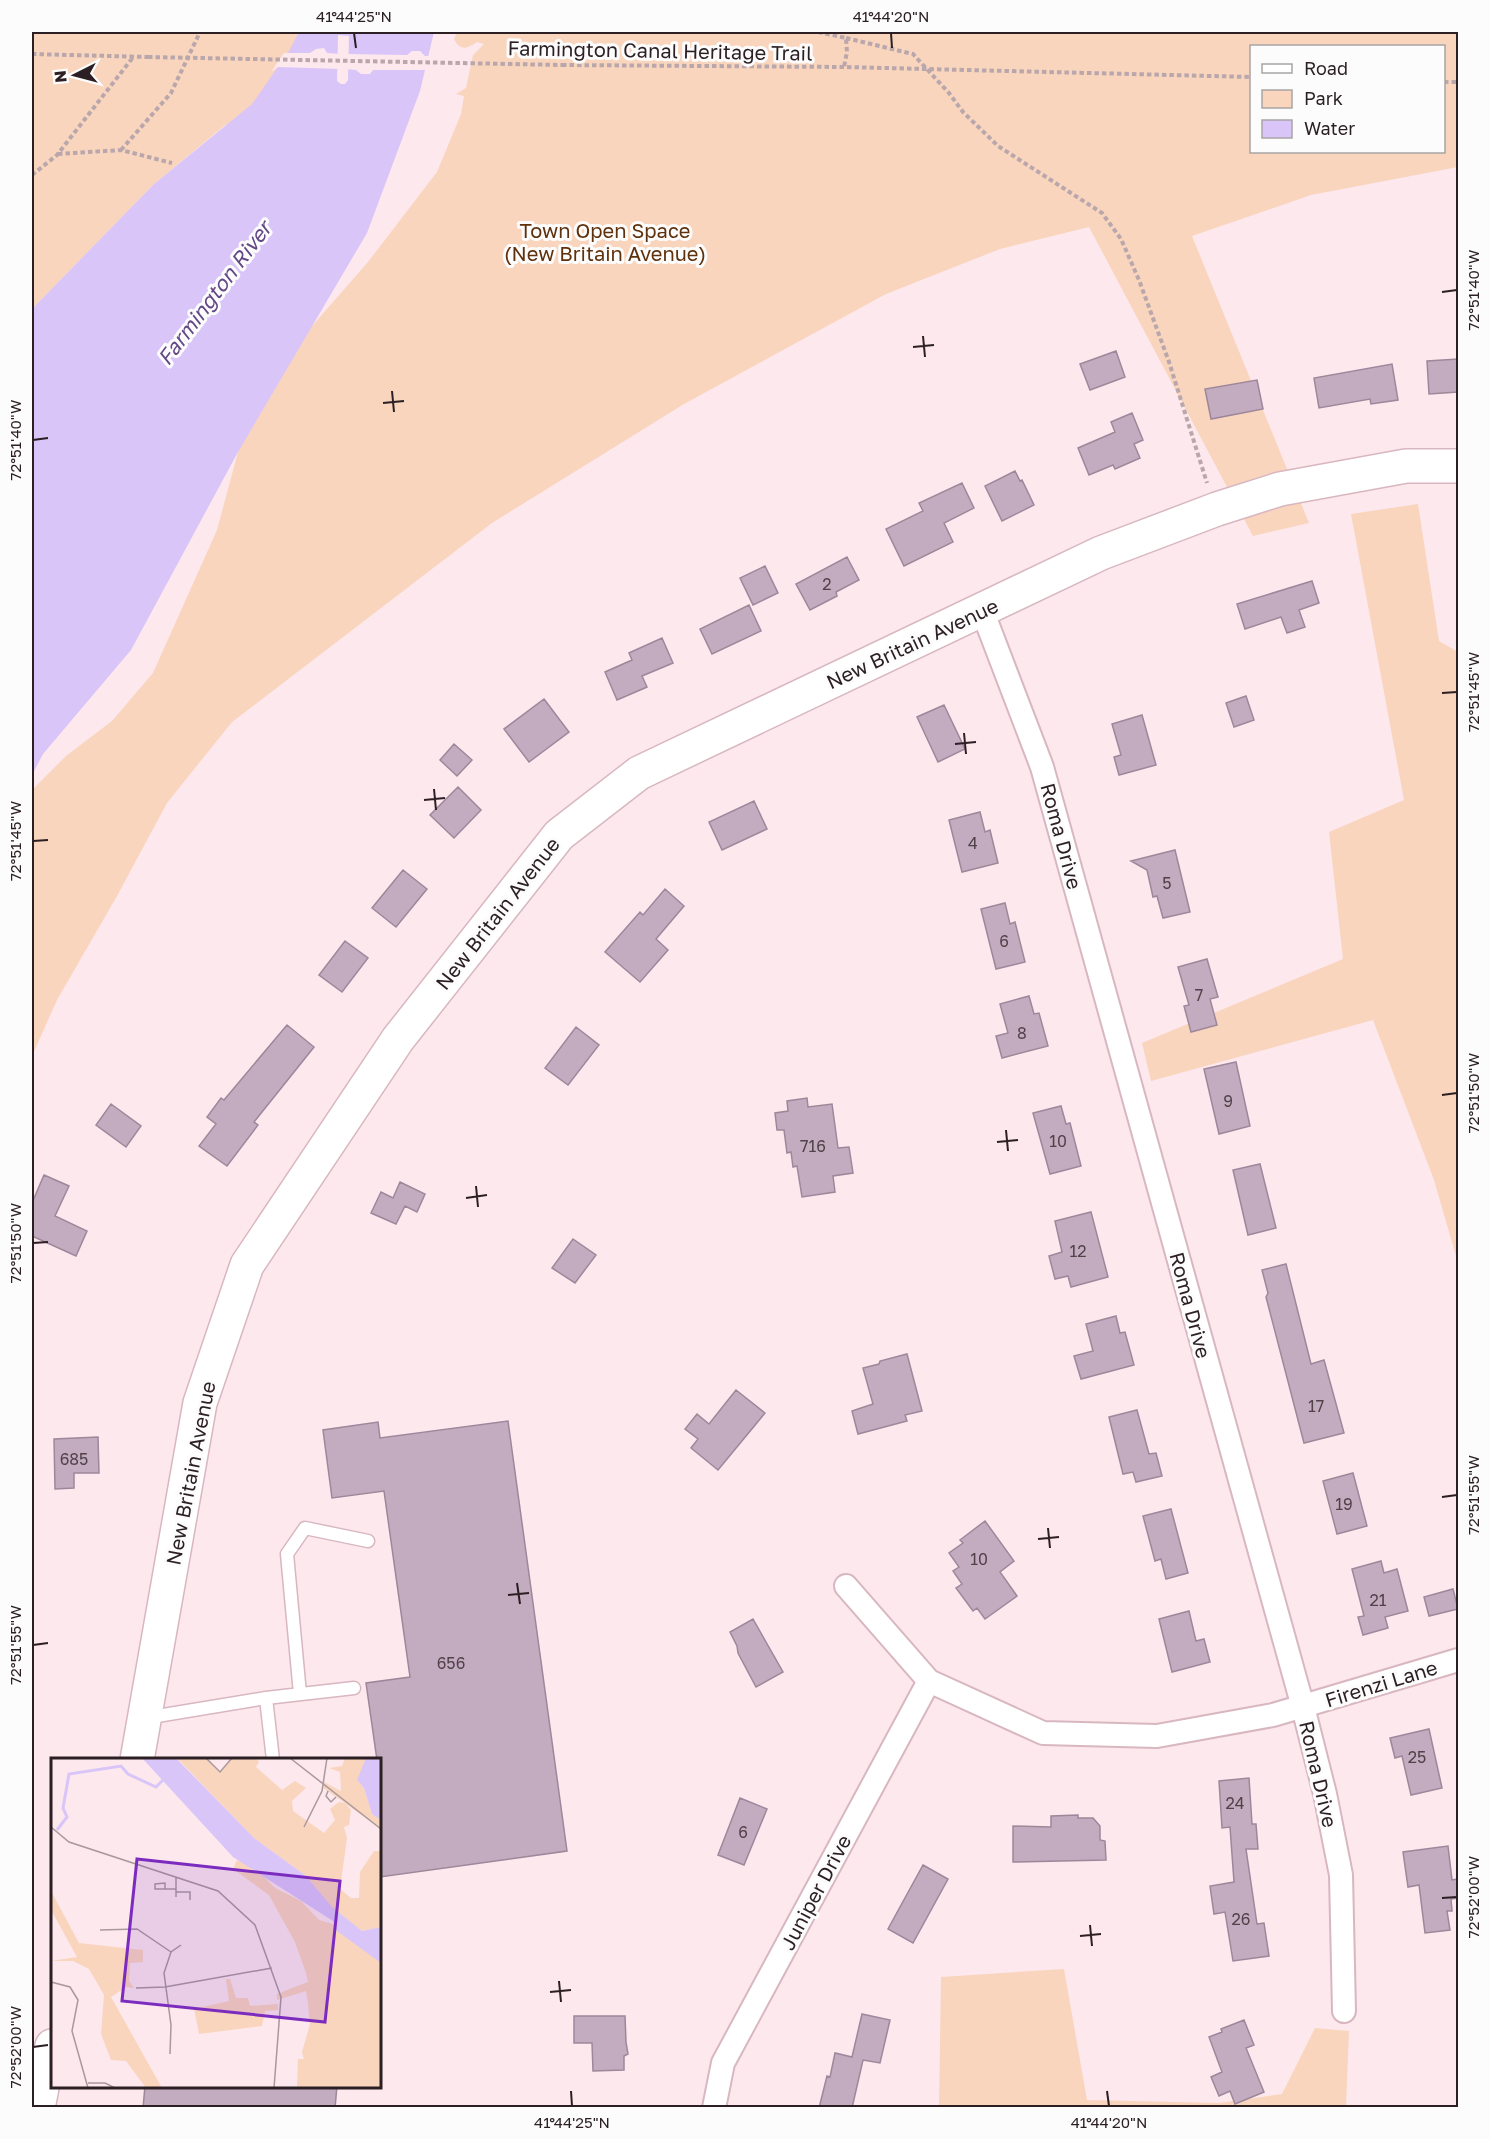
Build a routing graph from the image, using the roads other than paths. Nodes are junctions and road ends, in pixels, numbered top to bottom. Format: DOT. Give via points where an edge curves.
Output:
graph roads {
  1 [pos="1458,466"];
  2 [pos="982,610"];
  3 [pos="368,1541"];
  4 [pos="846,1586"];
  5 [pos="1458,1660"];
  6 [pos="929,1681"];
  7 [pos="354,1688"];
  8 [pos="300,1694"];
  9 [pos="266,1698"];
  10 [pos="1303,1707"];
  11 [pos="144,1718"];
  12 [pos="137,1758"];
  13 [pos="273,1758"];
  14 [pos="1344,2011"];
  15 [pos="51,2050"];
  16 [pos="38,2108"];
  17 [pos="714,2108"];
  1 -- 2 [label="street, New Britain Avenue" via="1406,466 1280,489 1101,553"];
  2 -- 10 [label="street, Roma Drive" via="1042,766"];
  2 -- 11 [label="street, New Britain Avenue" via="639,773 559,835 398,1039 247,1265 200,1403"];
  3 -- 8 [label="lane" via="305,1528 287,1554"];
  4 -- 6 [label="street"];
  5 -- 10 [label="street, Firenzi Lane"];
  6 -- 10 [label="street, Firenzi Lane" via="1043,1733 1156,1736"];
  6 -- 17 [label="street, Juniper Drive" via="723,2063"];
  7 -- 8 [label="lane"];
  8 -- 9 [label="lane"];
  9 -- 11 [label="lane"];
  9 -- 13 [label="lane"];
  10 -- 14 [label="street, Roma Drive" via="1341,1875"];
  11 -- 12 [label="street, New Britain Avenue"];
  15 -- 16 [label="street"];
}
